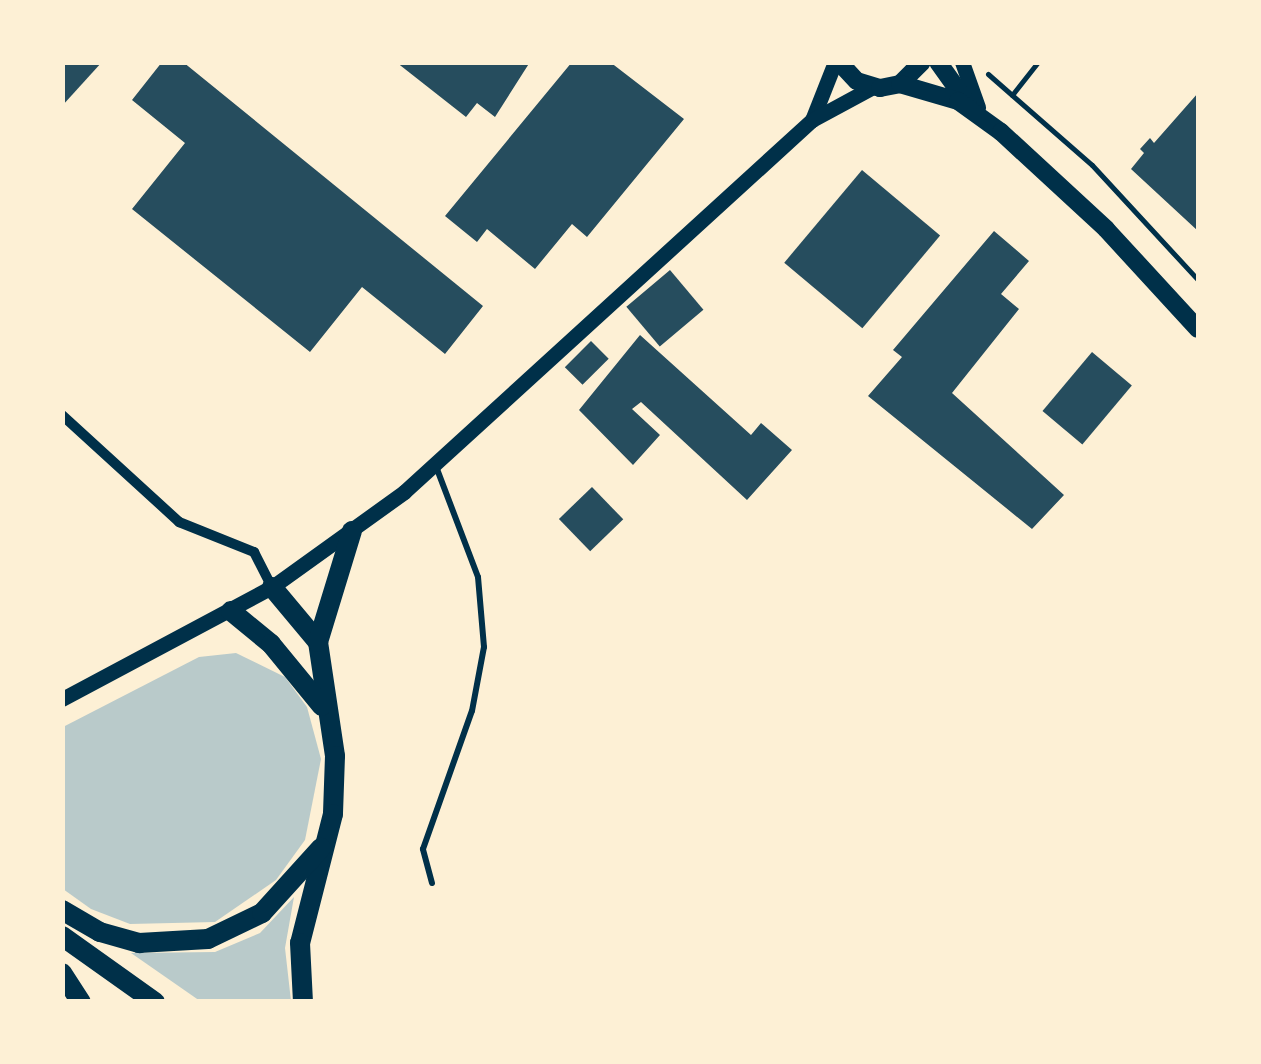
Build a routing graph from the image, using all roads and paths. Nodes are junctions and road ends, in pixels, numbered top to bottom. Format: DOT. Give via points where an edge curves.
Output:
graph roads {
  1 [pos="837,62"];
  2 [pos="922,62"];
  3 [pos="938,62"];
  4 [pos="962,62"];
  5 [pos="1038,62"];
  6 [pos="982,63"];
  7 [pos="900,84"];
  8 [pos="873,87"];
  9 [pos="1012,96"];
  10 [pos="972,108"];
  11 [pos="812,120"];
  12 [pos="989,122"];
  13 [pos="1198,280"];
  14 [pos="1198,329"];
  15 [pos="62,416"];
  16 [pos="435,464"];
  17 [pos="352,532"];
  18 [pos="272,587"];
  19 [pos="232,611"];
  20 [pos="318,642"];
  21 [pos="62,699"];
  22 [pos="324,708"];
  23 [pos="322,847"];
  24 [pos="432,883"];
  25 [pos="62,910"];
  26 [pos="62,936"];
  27 [pos="62,973"];
  28 [pos="81,1002"];
  29 [pos="156,1002"];
  30 [pos="303,1002"];
  1 -- 8 [label="main road"];
  1 -- 11 [label="street"];
  2 -- 7 [label="main road"];
  3 -- 10 [label="main road"];
  4 -- 12 [label="street"];
  5 -- 9 [label="path"];
  6 -- 9 [label="path"];
  7 -- 8 [label="main road"];
  7 -- 10 [label="main road"];
  8 -- 11 [label="street"];
  9 -- 13 [label="path" via="1092,166"];
  10 -- 12 [label="main road"];
  11 -- 16 [label="street"];
  12 -- 14 [label="main road" via="1095,218"];
  15 -- 18 [label="street" via="178,522 254,552"];
  16 -- 17 [label="street"];
  16 -- 24 [label="lane" via="478,577 484,647 472,711 423,849"];
  17 -- 18 [label="street"];
  17 -- 20 [label="main road"];
  18 -- 19 [label="street"];
  18 -- 20 [label="main road"];
  19 -- 21 [label="street"];
  19 -- 22 [label="main road" via="284,658"];
  20 -- 22 [label="main road"];
  22 -- 23 [label="main road" via="336,785"];
  23 -- 25 [label="main road" via="262,913 208,939 139,943 100,932"];
  23 -- 30 [label="main road" via="300,943"];
  26 -- 29 [label="main road"];
  27 -- 28 [label="main road"];
}
